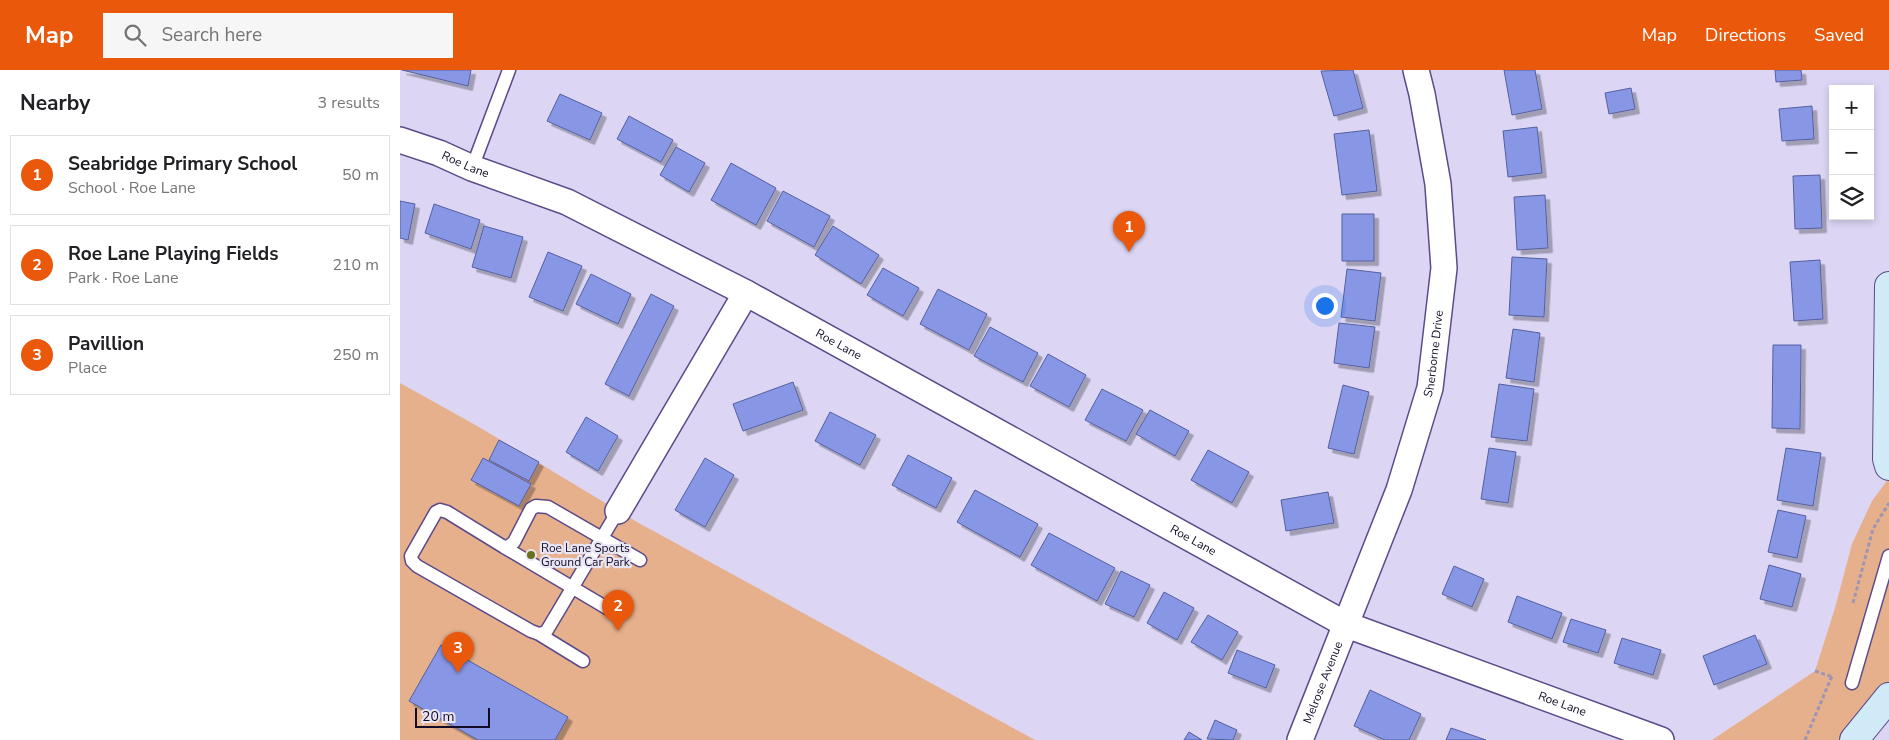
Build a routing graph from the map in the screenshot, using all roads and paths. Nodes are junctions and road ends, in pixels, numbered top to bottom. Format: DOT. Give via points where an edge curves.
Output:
graph roads {
  1 [pos="509,70"];
  2 [pos="1416,70"];
  3 [pos="400,140"];
  4 [pos="472,168"];
  5 [pos="1889,286"];
  6 [pos="746,294"];
  7 [pos="1889,466"];
  8 [pos="1889,503"];
  9 [pos="618,511"];
  10 [pos="601,538"];
  11 [pos="504,547"];
  12 [pos="1889,556"];
  13 [pos="640,560"];
  14 [pos="572,588"];
  15 [pos="1853,604"];
  16 [pos="612,611"];
  17 [pos="1347,625"];
  18 [pos="539,634"];
  19 [pos="584,661"];
  20 [pos="1834,668"];
  21 [pos="1852,683"];
  22 [pos="1889,698"];
  23 [pos="1300,740"];
  24 [pos="1661,740"];
  25 [pos="1805,740"];
  26 [pos="1854,740"];
  1 -- 4 [label="lane"];
  2 -- 17 [label="street, Sherborne Drive" via="1438,184 1444,268 1430,388 1400,490"];
  3 -- 4 [label="street, Roe Lane"];
  4 -- 6 [label="street, Roe Lane" via="567,202"];
  5 -- 7 [label="street"];
  6 -- 9 [label="street"];
  6 -- 17 [label="street, Roe Lane"];
  8 -- 15 [label="path" via="1873,529"];
  9 -- 10 [label="lane"];
  10 -- 11 [label="lane" via="548,507 536,506 514,542"];
  10 -- 13 [label="lane"];
  10 -- 14 [label="lane"];
  11 -- 14 [label="lane"];
  11 -- 18 [label="lane" via="440,510 411,556 417,566"];
  12 -- 21 [label="lane"];
  14 -- 16 [label="lane"];
  14 -- 18 [label="lane" via="546,632"];
  17 -- 23 [label="street, Melrose Avenue"];
  17 -- 24 [label="street, Roe Lane"];
  18 -- 19 [label="lane"];
  20 -- 25 [label="path"];
  22 -- 26 [label="street"];
}
